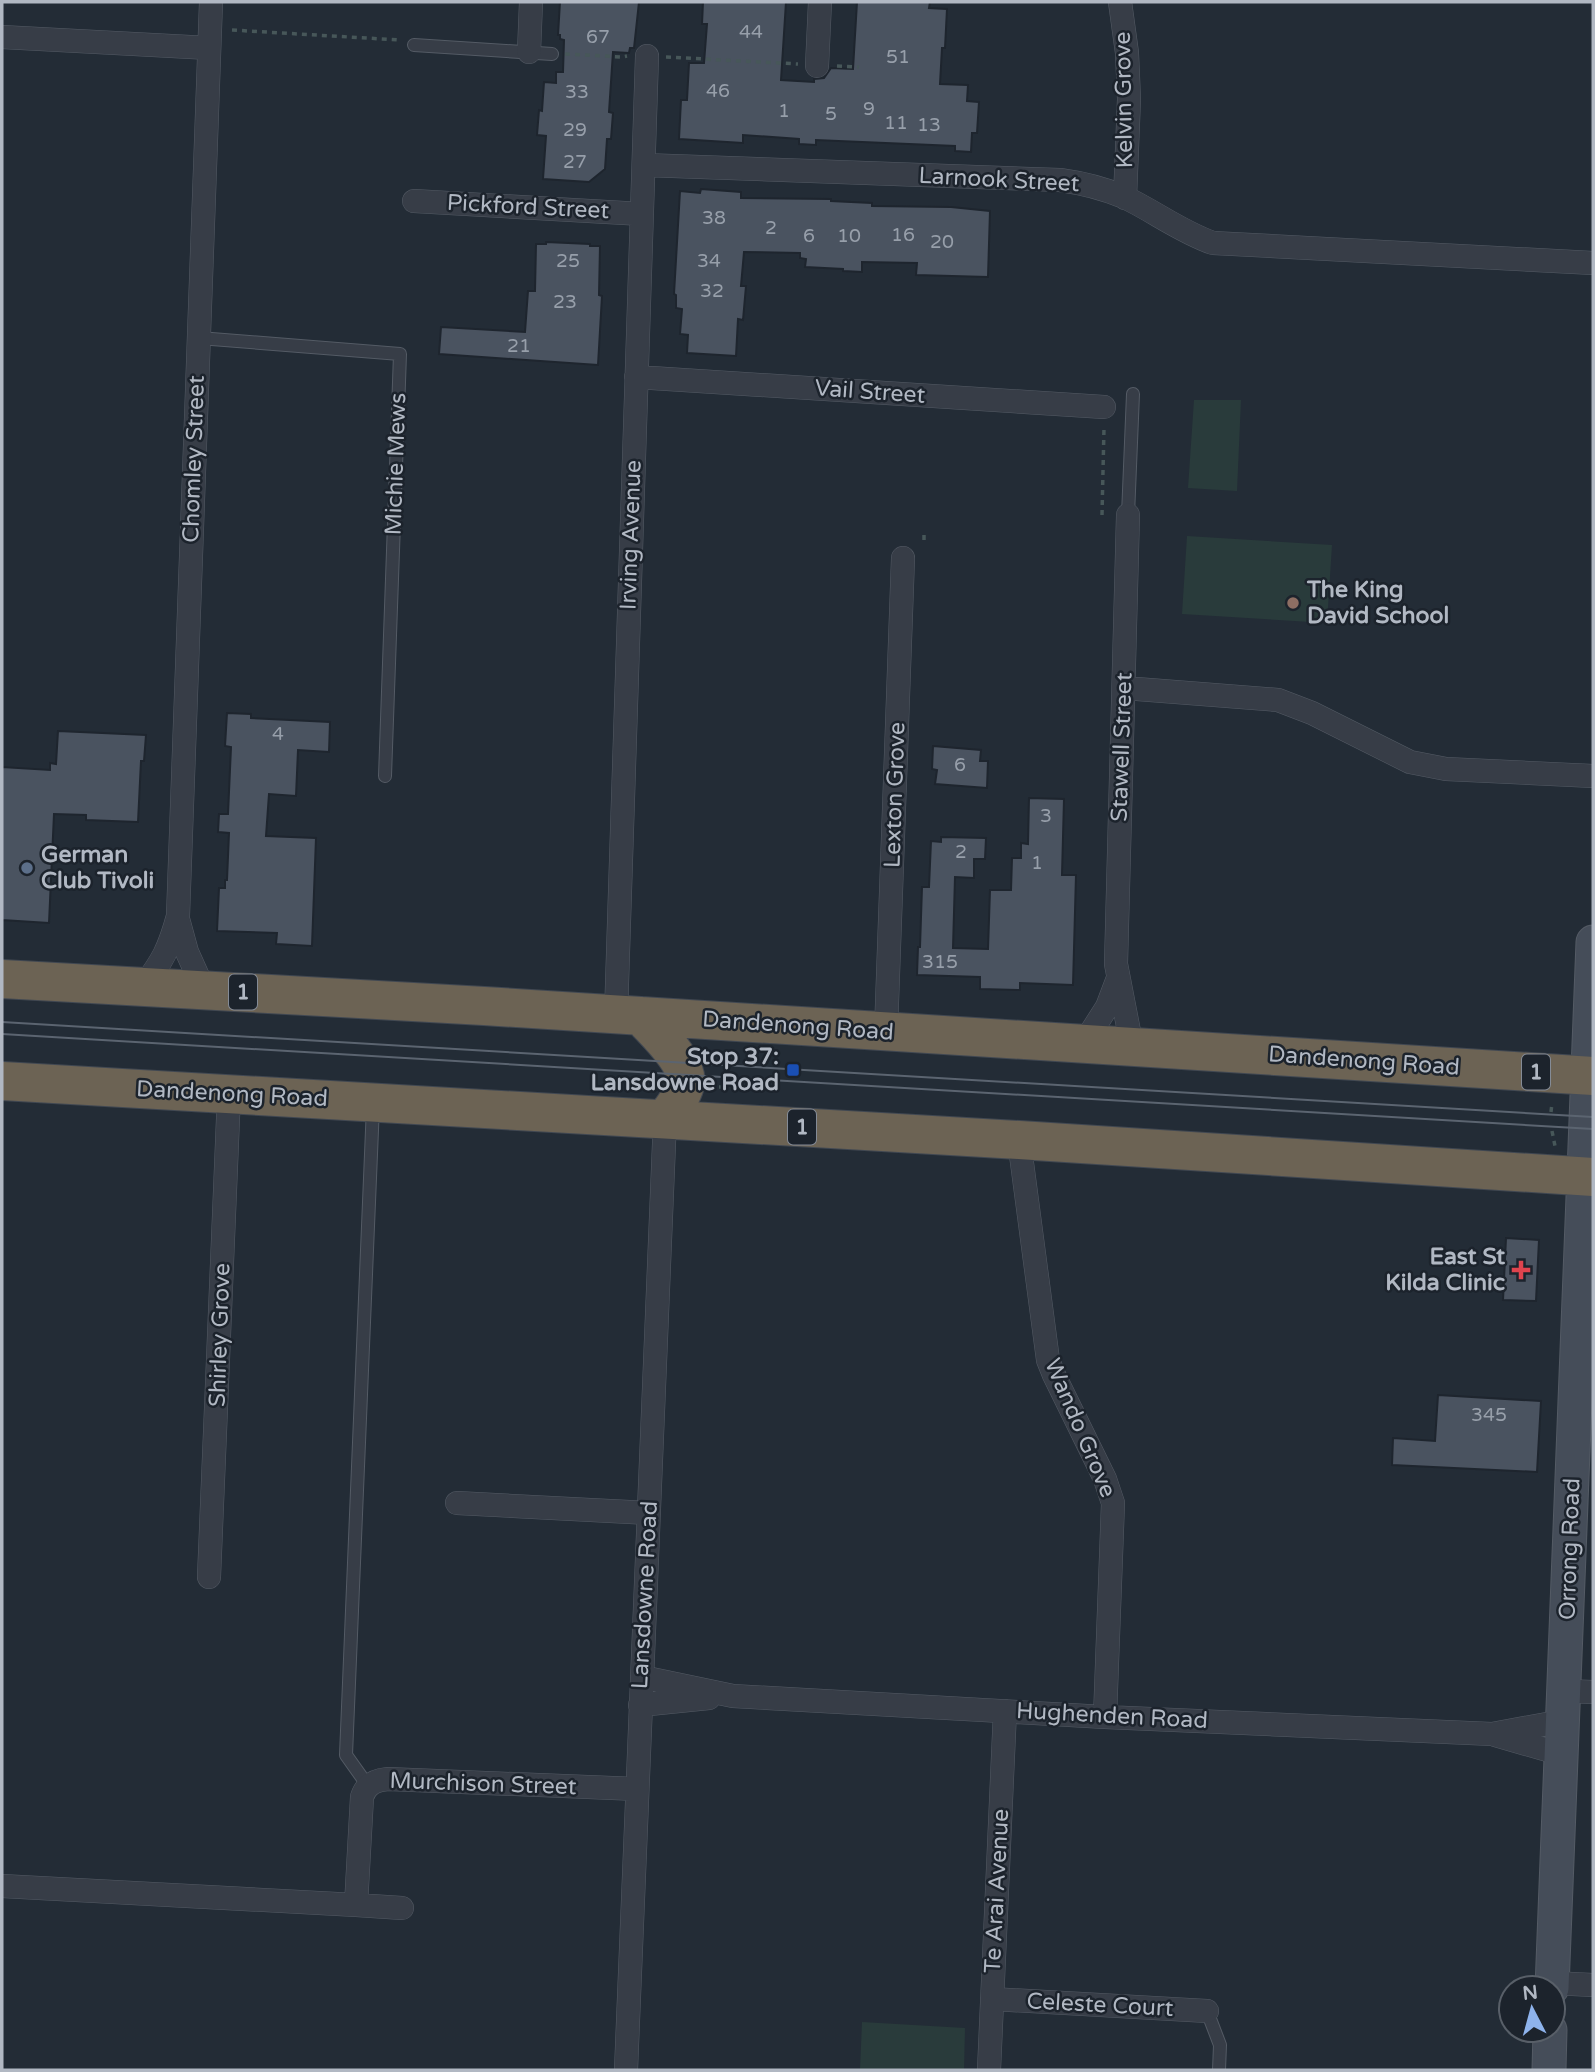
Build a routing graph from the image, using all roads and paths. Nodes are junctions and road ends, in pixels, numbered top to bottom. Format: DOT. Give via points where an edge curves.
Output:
graph roads {
  1 [pos="211,2"];
  2 [pos="531,2"];
  3 [pos="820,2"];
  4 [pos="1120,2"];
  5 [pos="2,37"];
  6 [pos="216,39"];
  7 [pos="414,45"];
  8 [pos="529,52"];
  9 [pos="552,54"];
  10 [pos="647,56"];
  11 [pos="817,66"];
  12 [pos="859,67"];
  13 [pos="644,165"];
  14 [pos="1125,198"];
  15 [pos="414,201"];
  16 [pos="642,214"];
  17 [pos="1593,263"];
  18 [pos="199,338"];
  19 [pos="636,377"];
  20 [pos="1133,394"];
  21 [pos="1104,407"];
  22 [pos="1101,515"];
  23 [pos="1128,515"];
  24 [pos="924,530"];
  25 [pos="924,540"];
  26 [pos="903,558"];
  27 [pos="1124,688"];
  28 [pos="385,776"];
  29 [pos="1593,776"];
  30 [pos="178,916"];
  31 [pos="1593,942"];
  32 [pos="1118,978"];
  33 [pos="2,979"];
  34 [pos="142,987"];
  35 [pos="204,990"];
  36 [pos="628,1015"];
  37 [pos="887,1031"];
  38 [pos="1084,1043"];
  39 [pos="1132,1046"];
  40 [pos="1591,1076"];
  41 [pos="2,1081"];
  42 [pos="719,1087"];
  43 [pos="726,1087"];
  44 [pos="229,1094"];
  45 [pos="373,1102"];
  46 [pos="1552,1103"];
  47 [pos="1551,1112"];
  48 [pos="666,1119"];
  49 [pos="1552,1131"];
  50 [pos="1019,1140"];
  51 [pos="1578,1169"];
  52 [pos="1583,1495"];
  53 [pos="457,1503"];
  54 [pos="649,1513"];
  55 [pos="209,1577"];
  56 [pos="642,1677"];
  57 [pos="733,1696"];
  58 [pos="1573,1701"];
  59 [pos="640,1705"];
  60 [pos="1005,1711"];
  61 [pos="1105,1717"];
  62 [pos="1492,1734"];
  63 [pos="1561,1755"];
  64 [pos="368,1786"];
  65 [pos="637,1789"];
  66 [pos="2,1886"];
  67 [pos="356,1905"];
  68 [pos="402,1908"];
  69 [pos="1552,1974"];
  70 [pos="1567,1986"];
  71 [pos="1593,1986"];
  72 [pos="992,1999"];
  73 [pos="1207,2011"];
  74 [pos="1550,2044"];
  75 [pos="626,2070"];
  76 [pos="989,2070"];
  77 [pos="1219,2070"];
  78 [pos="1549,2070"];
  1 -- 6 [label="street, Chomley Street"];
  2 -- 8 [label="street"];
  3 -- 11 [label="street"];
  4 -- 14 [label="street, Kelvin Grove" via="1129,99"];
  5 -- 6 [label="street"];
  6 -- 7 [label="path" via="403,40"];
  6 -- 18 [label="street, Chomley Street"];
  7 -- 8 [label="lane"];
  8 -- 9 [label="lane"];
  9 -- 10 [label="path"];
  10 -- 11 [label="path"];
  10 -- 13 [label="street, Irving Avenue"];
  11 -- 12 [label="path"];
  13 -- 14 [label="street, Larnook Street" via="1060,180"];
  13 -- 16 [label="street, Irving Avenue"];
  14 -- 17 [label="street, Larnook Street" via="1213,243"];
  15 -- 16 [label="street, Pickford Street"];
  16 -- 19 [label="street, Irving Avenue"];
  18 -- 28 [label="lane, Michie Mews" via="400,354"];
  18 -- 30 [label="street, Chomley Street"];
  19 -- 21 [label="street, Vail Street"];
  19 -- 36 [label="street, Irving Avenue"];
  20 -- 23 [label="lane"];
  21 -- 22 [label="path"];
  23 -- 27 [label="street, Stawell Street"];
  24 -- 25 [label="path"];
  26 -- 37 [label="street, Lexton Grove"];
  27 -- 29 [label="street" via="1278,699 1427,766"];
  27 -- 32 [label="street, Stawell Street"];
  30 -- 34 [label="street, Chomley Street" via="169,947"];
  30 -- 35 [label="street, Chomley Street"];
  31 -- 40 [label="street, Orrong Road"];
  32 -- 38 [label="street, Stawell Street" via="1107,1007"];
  32 -- 39 [label="street, Stawell Street"];
  33 -- 34 [label="highway, Dandenong Road / 1"];
  34 -- 35 [label="highway, Dandenong Road / 1"];
  35 -- 36 [label="highway, Dandenong Road / 1"];
  36 -- 37 [label="highway, Dandenong Road / 1"];
  36 -- 48 [label="highway" via="682,1064 685,1086"];
  37 -- 38 [label="highway, Dandenong Road / 1"];
  38 -- 39 [label="highway, Dandenong Road / 1"];
  39 -- 40 [label="highway, Dandenong Road / 1"];
  40 -- 51 [label="street, Orrong Road"];
  41 -- 44 [label="highway, Dandenong Road / 1"];
  42 -- 43 [label="path"];
  44 -- 45 [label="highway, Dandenong Road / 1"];
  44 -- 55 [label="street, Shirley Grove"];
  45 -- 48 [label="highway, Dandenong Road / 1"];
  45 -- 64 [label="lane" via="346,1755"];
  46 -- 47 [label="path"];
  48 -- 50 [label="highway, Dandenong Road / 1"];
  48 -- 54 [label="street, Lansdowne Road"];
  49 -- 51 [label="path"];
  50 -- 51 [label="highway, Dandenong Road / 1"];
  50 -- 61 [label="street, Wando Grove" via="1048,1360 1113,1503"];
  51 -- 52 [label="street, Orrong Road"];
  52 -- 58 [label="street, Orrong Road"];
  53 -- 54 [label="street"];
  54 -- 56 [label="street, Lansdowne Road"];
  56 -- 57 [label="street, Hughenden Road"];
  56 -- 59 [label="street, Lansdowne Road"];
  57 -- 59 [label="street, Hughenden Road"];
  57 -- 60 [label="street, Hughenden Road"];
  58 -- 62 [label="street, Hughenden Road"];
  58 -- 63 [label="street, Orrong Road"];
  59 -- 65 [label="street, Lansdowne Road"];
  60 -- 61 [label="street, Hughenden Road"];
  60 -- 72 [label="street, Te Arai Avenue"];
  61 -- 62 [label="street, Hughenden Road"];
  62 -- 63 [label="street, Hughenden Road"];
  63 -- 69 [label="street, Orrong Road"];
  64 -- 65 [label="street, Murchison Street" via="388,1779"];
  64 -- 67 [label="street, Murchison Street" via="362,1797"];
  65 -- 75 [label="street, Lansdowne Road"];
  66 -- 67 [label="street"];
  67 -- 68 [label="street"];
  70 -- 71 [label="street"];
  72 -- 73 [label="street, Celeste Court"];
  72 -- 76 [label="street, Te Arai Avenue"];
  73 -- 77 [label="lane" via="1220,2045"];
  74 -- 78 [label="street"];
}
